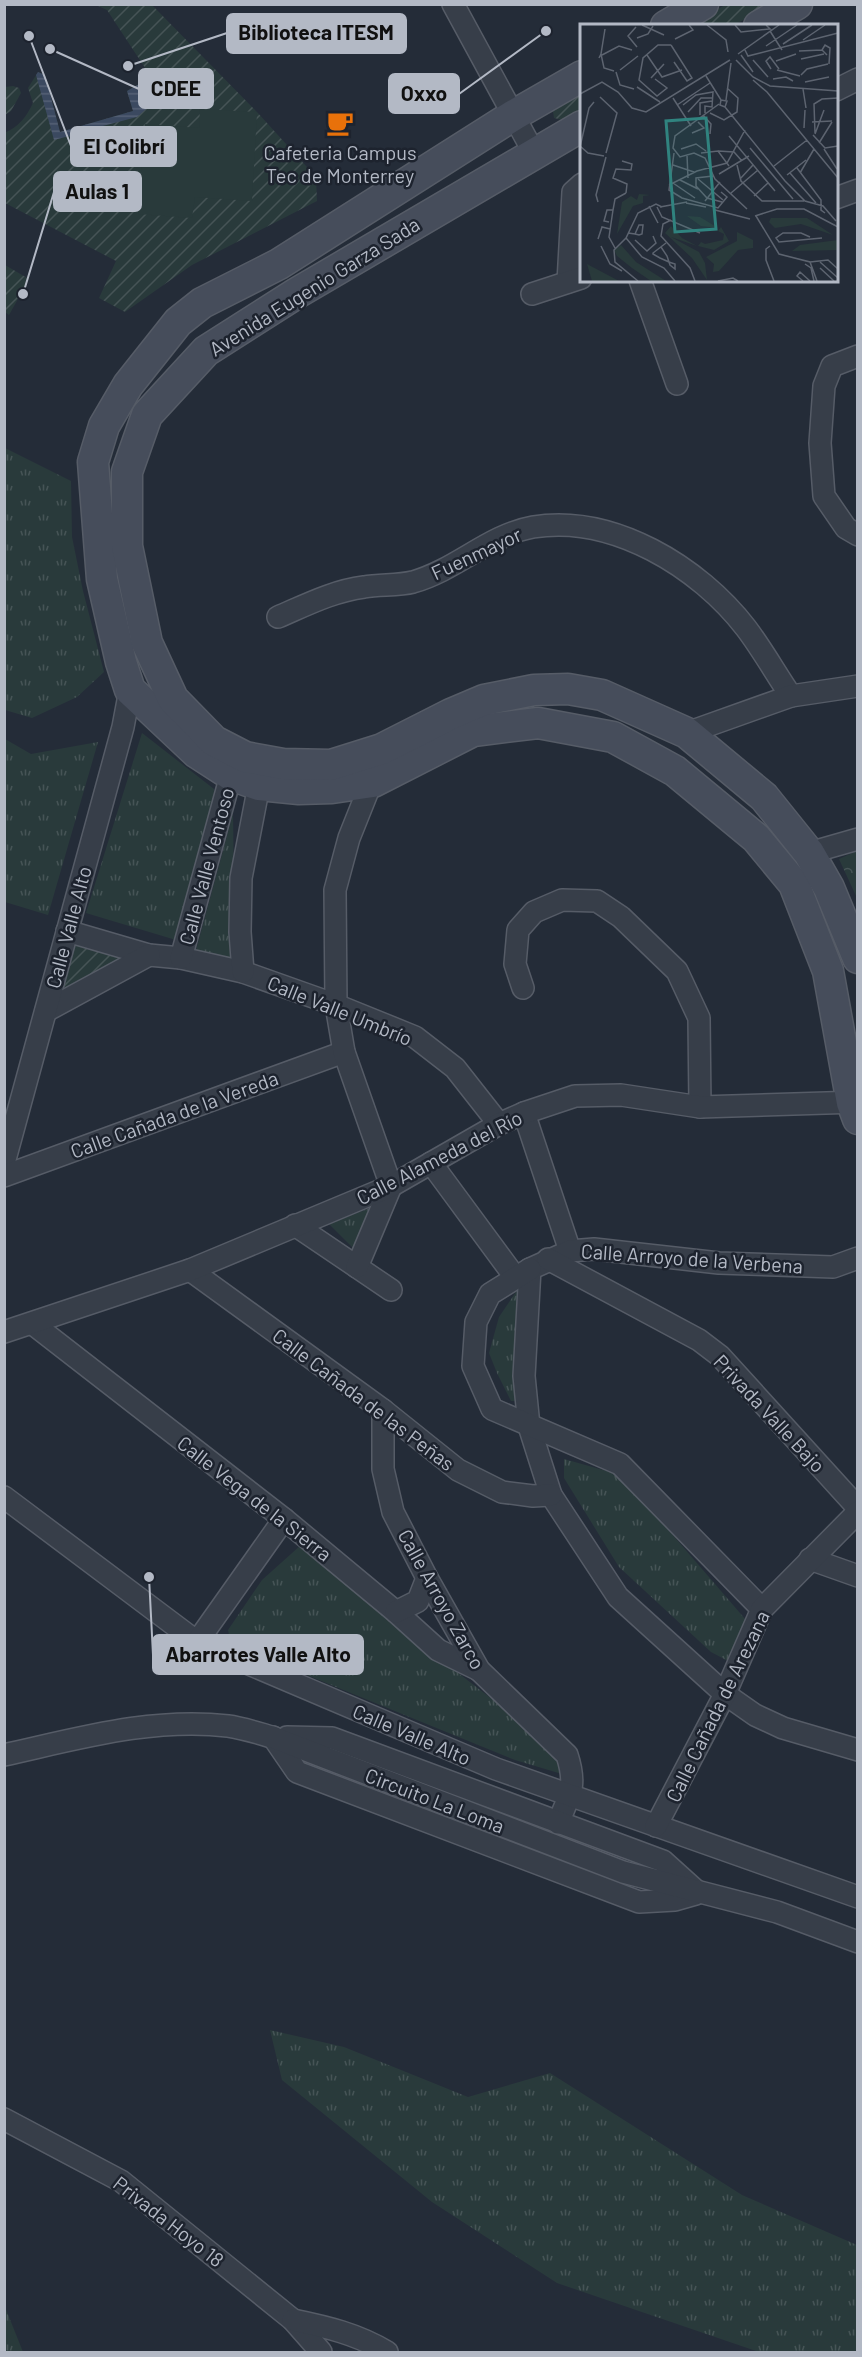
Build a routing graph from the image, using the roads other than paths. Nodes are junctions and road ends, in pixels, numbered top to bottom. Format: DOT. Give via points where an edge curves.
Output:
graph roads {
  1 [pos="453,4"];
  2 [pos="703,4"];
  3 [pos="796,4"];
  4 [pos="669,24"];
  5 [pos="762,24"];
  6 [pos="580,77"];
  7 [pos="858,79"];
  8 [pos="838,89"];
  9 [pos="514,115"];
  10 [pos="580,127"];
  11 [pos="534,153"];
  12 [pos="580,186"];
  13 [pos="858,190"];
  14 [pos="838,198"];
  15 [pos="279,264"];
  16 [pos="575,280"];
  17 [pos="641,282"];
  18 [pos="297,293"];
  19 [pos="531,294"];
  20 [pos="858,356"];
  21 [pos="677,384"];
  22 [pos="858,535"];
  23 [pos="278,617"];
  24 [pos="858,686"];
  25 [pos="130,690"];
  26 [pos="791,696"];
  27 [pos="687,733"];
  28 [pos="382,749"];
  29 [pos="231,775"];
  30 [pos="373,782"];
  31 [pos="259,785"];
  32 [pos="858,839"];
  33 [pos="809,853"];
  34 [pos="67,931"];
  35 [pos="148,956"];
  36 [pos="181,958"];
  37 [pos="858,958"];
  38 [pos="243,972"];
  39 [pos="523,988"];
  40 [pos="336,1005"];
  41 [pos="46,1011"];
  42 [pos="344,1052"];
  43 [pos="700,1107"];
  44 [pos="856,1108"];
  45 [pos="524,1113"];
  46 [pos="499,1124"];
  47 [pos="4,1163"];
  48 [pos="430,1163"];
  49 [pos="4,1176"];
  50 [pos="392,1186"];
  51 [pos="295,1225"];
  52 [pos="570,1251"];
  53 [pos="858,1258"];
  54 [pos="357,1267"];
  55 [pos="531,1268"];
  56 [pos="190,1270"];
  57 [pos="391,1290"];
  58 [pos="33,1324"];
  59 [pos="4,1332"];
  60 [pos="383,1410"];
  61 [pos="529,1426"];
  62 [pos="551,1495"];
  63 [pos="4,1497"];
  64 [pos="858,1510"];
  65 [pos="284,1519"];
  66 [pos="810,1559"];
  67 [pos="858,1576"];
  68 [pos="427,1578"];
  69 [pos="762,1609"];
  70 [pos="396,1612"];
  71 [pos="197,1642"];
  72 [pos="479,1670"];
  73 [pos="724,1694"];
  74 [pos="273,1737"];
  75 [pos="858,1750"];
  76 [pos="4,1755"];
  77 [pos="570,1794"];
  78 [pos="558,1823"];
  79 [pos="656,1826"];
  80 [pos="699,1893"];
  81 [pos="858,1897"];
  82 [pos="858,1942"];
  83 [pos="4,2119"];
  84 [pos="293,2320"];
  85 [pos="321,2352"];
  86 [pos="387,2352"];
  1 -- 9 [label="street"];
  2 -- 4 [label="street"];
  3 -- 5 [label="street"];
  6 -- 9 [label="street, Avenida Eugenio Garza Sada"];
  7 -- 8 [label="street"];
  9 -- 11 [label="street"];
  9 -- 15 [label="street, Avenida Eugenio Garza Sada"];
  10 -- 11 [label="street, Avenida Eugenio Garza Sada"];
  11 -- 18 [label="street, Avenida Eugenio Garza Sada"];
  12 -- 16 [label="street" via="573,192"];
  13 -- 14 [label="street"];
  15 -- 18 [label="street"];
  15 -- 25 [label="street, Avenida Eugenio Garza Sada" via="202,303 178,322 128,385 104,426 93,462 96,528 102,579"];
  16 -- 19 [label="street"];
  17 -- 21 [label="street"];
  18 -- 28 [label="street, Avenida Eugenio Garza Sada" via="206,351 147,415 127,472 127,546 147,643 173,699 214,741 245,757 283,764 331,765"];
  20 -- 22 [label="street" via="832,366 824,386 819,443 824,496 846,528"];
  23 -- 26 [label="street, Fuenmayor" via="342,591 412,582 464,560 494,541 532,527 594,529 652,550 701,582 745,627"];
  24 -- 26 [label="street"];
  25 -- 29 [label="street" via="197,753"];
  25 -- 34 [label="street, Calle Valle Alto"];
  26 -- 27 [label="street"];
  27 -- 28 [label="street, Avenida Eugenio Garza Sada" via="602,695 568,688 484,700"];
  27 -- 33 [label="street, Avenida Eugenio Garza Sada" via="765,797"];
  28 -- 30 [label="street"];
  29 -- 31 [label="street"];
  29 -- 36 [label="street, Calle Valle Ventoso"];
  30 -- 31 [label="street" via="321,788"];
  30 -- 40 [label="street" via="349,838 335,890"];
  30 -- 44 [label="street" via="473,731 538,723 613,737 675,771 756,838 794,884 828,971"];
  31 -- 38 [label="street, Calle Valle Ventoso" via="241,878"];
  32 -- 33 [label="street"];
  33 -- 37 [label="street, Avenida Eugenio Garza Sada" via="829,888"];
  34 -- 35 [label="street, Calle Valle Umbrío"];
  34 -- 41 [label="street, Calle Valle Alto"];
  35 -- 36 [label="street, Calle Valle Umbrío"];
  35 -- 41 [label="street"];
  36 -- 38 [label="street, Calle Valle Umbrío"];
  38 -- 40 [label="street, Calle Valle Umbrío"];
  39 -- 43 [label="street" via="515,964 518,930 534,912 562,900 597,902 621,917 677,971 699,1018"];
  40 -- 42 [label="street"];
  40 -- 46 [label="street, Calle Valle Umbrío" via="415,1037 455,1068"];
  41 -- 47 [label="street, Calle Valle Alto"];
  42 -- 49 [label="street, Calle Cañada de la Vereda"];
  42 -- 50 [label="street"];
  43 -- 44 [label="street, Calle Alameda del Río"];
  43 -- 45 [label="street, Calle Alameda del Río" via="621,1095 575,1096"];
  45 -- 46 [label="street, Calle Alameda del Río"];
  45 -- 52 [label="street"];
  46 -- 48 [label="street, Calle Alameda del Río"];
  48 -- 50 [label="street, Calle Alameda del Río"];
  48 -- 55 [label="street"];
  50 -- 51 [label="street, Calle Alameda del Río"];
  50 -- 54 [label="street"];
  51 -- 54 [label="street"];
  51 -- 56 [label="street, Calle Alameda del Río"];
  52 -- 53 [label="street, Calle Arroyo de la Verbena" via="594,1249 719,1263 833,1267"];
  52 -- 55 [label="street, Calle Arroyo de la Verbena"];
  54 -- 57 [label="street"];
  55 -- 61 [label="street" via="524,1376"];
  55 -- 61 [label="street, Calle Arroyo de la Verbena" via="490,1294 476,1322 473,1366 492,1409"];
  55 -- 64 [label="street, Privada Valle Bajo" via="699,1340 720,1356"];
  56 -- 58 [label="street, Calle Alameda del Río"];
  56 -- 60 [label="street, Calle Cañada de las Peñas"];
  58 -- 59 [label="street, Calle Alameda del Río"];
  58 -- 65 [label="street, Calle Vega de la Sierra"];
  60 -- 62 [label="street, Calle Cañada de las Peñas" via="458,1470 502,1492"];
  60 -- 68 [label="street, Calle Arroyo Zarco" via="383,1469 393,1512"];
  61 -- 62 [label="street"];
  61 -- 69 [label="street, Calle Arroyo de la Verbena" via="620,1464"];
  62 -- 73 [label="street" via="618,1597"];
  63 -- 71 [label="street, Calle Valle Alto"];
  64 -- 66 [label="street, Calle Cañada de Arezana"];
  65 -- 70 [label="street, Calle Vega de la Sierra"];
  65 -- 71 [label="street"];
  66 -- 67 [label="street"];
  66 -- 69 [label="street, Calle Cañada de Arezana"];
  68 -- 70 [label="street" via="418,1601"];
  68 -- 72 [label="street, Calle Arroyo Zarco"];
  69 -- 73 [label="street, Calle Cañada de Arezana"];
  70 -- 72 [label="street, Calle Vega de la Sierra" via="438,1650"];
  71 -- 77 [label="street, Calle Valle Alto" via="496,1769"];
  72 -- 77 [label="street, Calle Arroyo Zarco" via="567,1755 573,1774"];
  73 -- 75 [label="street" via="783,1728"];
  73 -- 79 [label="street, Calle Cañada de Arezana"];
  74 -- 76 [label="street, Circuito La Loma" via="229,1726 177,1724 112,1731"];
  74 -- 78 [label="street" via="332,1738"];
  74 -- 80 [label="street, Circuito La Loma" via="623,1872"];
  77 -- 78 [label="street, Calle Arroyo Zarco"];
  77 -- 79 [label="street, Calle Valle Alto"];
  78 -- 80 [label="street" via="663,1861"];
  79 -- 81 [label="street, Calle Valle Alto"];
  80 -- 82 [label="street, Circuito La Loma" via="777,1912"];
  83 -- 84 [label="street, Privada Hoyo 18" via="121,2181"];
  84 -- 85 [label="street, Privada Hoyo 18"];
  84 -- 86 [label="street, Privada Hoyo 18" via="347,2333"];
}
